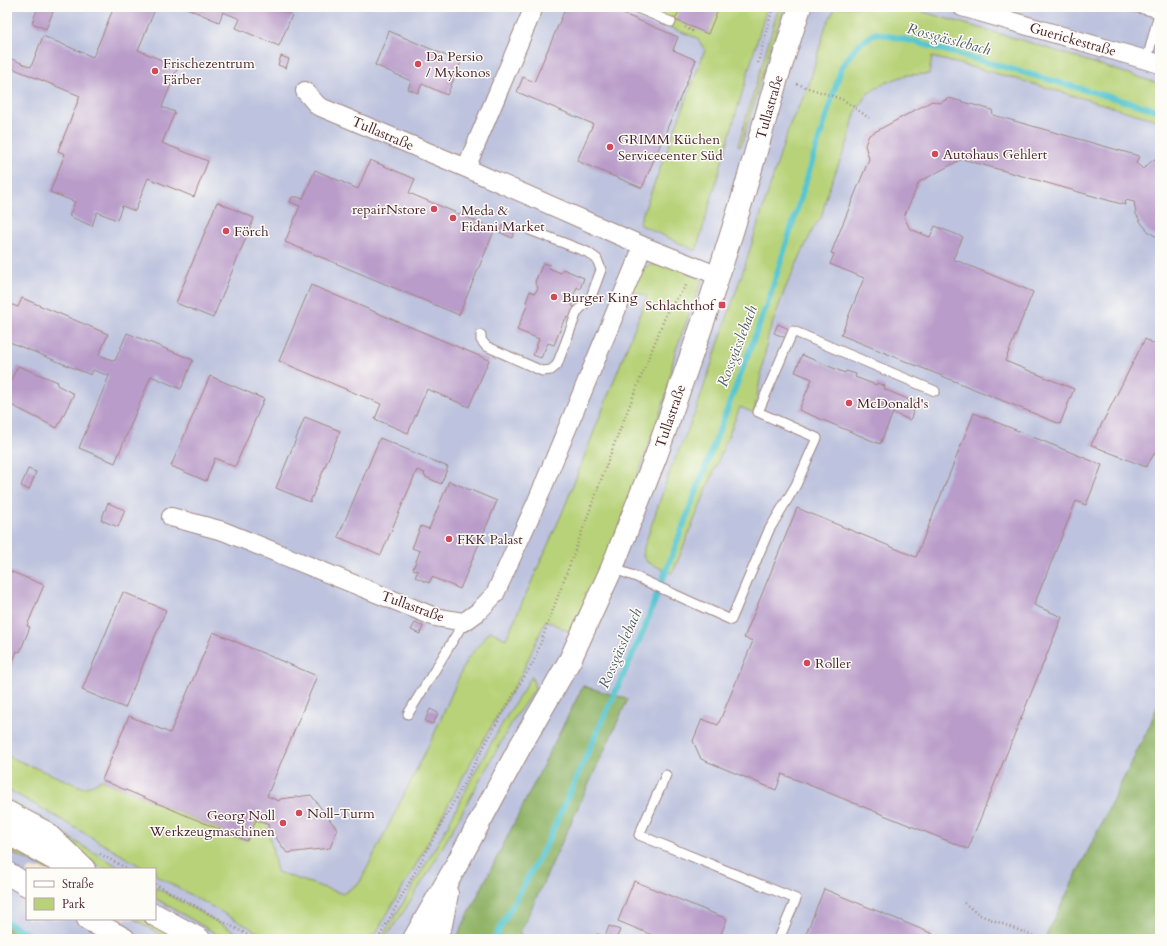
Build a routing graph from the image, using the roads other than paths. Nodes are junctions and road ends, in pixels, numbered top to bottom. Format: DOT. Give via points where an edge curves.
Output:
graph roads {
  1 [pos="534,7"];
  2 [pos="635,7"];
  3 [pos="800,7"];
  4 [pos="962,7"];
  5 [pos="1135,7"];
  6 [pos="1160,13"];
  7 [pos="670,22"];
  8 [pos="1154,62"];
  9 [pos="305,91"];
  10 [pos="466,168"];
  11 [pos="530,230"];
  12 [pos="643,246"];
  13 [pos="709,272"];
  14 [pos="481,334"];
  15 [pos="935,391"];
  16 [pos="171,517"];
  17 [pos="612,568"];
  18 [pos="464,622"];
  19 [pos="408,714"];
  20 [pos="666,775"];
  21 [pos="7,812"];
  22 [pos="7,833"];
  23 [pos="70,868"];
  24 [pos="83,868"];
  25 [pos="452,873"];
  26 [pos="7,874"];
  27 [pos="26,884"];
  28 [pos="156,916"];
  29 [pos="90,920"];
  30 [pos="437,934"];
  31 [pos="124,939"];
  32 [pos="199,939"];
  33 [pos="414,939"];
  34 [pos="779,939"];
  1 -- 10 [label="street"];
  2 -- 7 [label="lane"];
  3 -- 13 [label="street, Tullastraße" via="742,200"];
  4 -- 8 [label="street, Guerickestraße"];
  5 -- 6 [label="lane"];
  6 -- 8 [label="lane"];
  9 -- 10 [label="street, Tullastraße" via="318,106"];
  10 -- 12 [label="street, Tullastraße"];
  11 -- 14 [label="lane" via="587,252 597,259 600,270 591,297 577,312 556,365 551,370 542,371 486,346 481,340"];
  12 -- 13 [label="street, Tullastraße"];
  12 -- 18 [label="street, Tullastraße" via="537,502 495,594"];
  13 -- 17 [label="street, Tullastraße" via="656,456"];
  15 -- 17 [label="lane" via="793,331 758,412 817,438 796,485 769,530 731,620"];
  16 -- 18 [label="street, Tullastraße" via="224,531 435,617"];
  17 -- 25 [label="street, Tullastraße" via="570,660"];
  18 -- 19 [label="lane"];
  20 -- 34 [label="lane" via="639,835 796,899"];
  21 -- 24 [label="street" via="45,832"];
  22 -- 23 [label="street"];
  25 -- 30 [label="street, Tullastraße"];
  25 -- 33 [label="street, Tullastraße"];
  26 -- 27 [label="street"];
  28 -- 32 [label="street"];
  29 -- 31 [label="street"];
}
